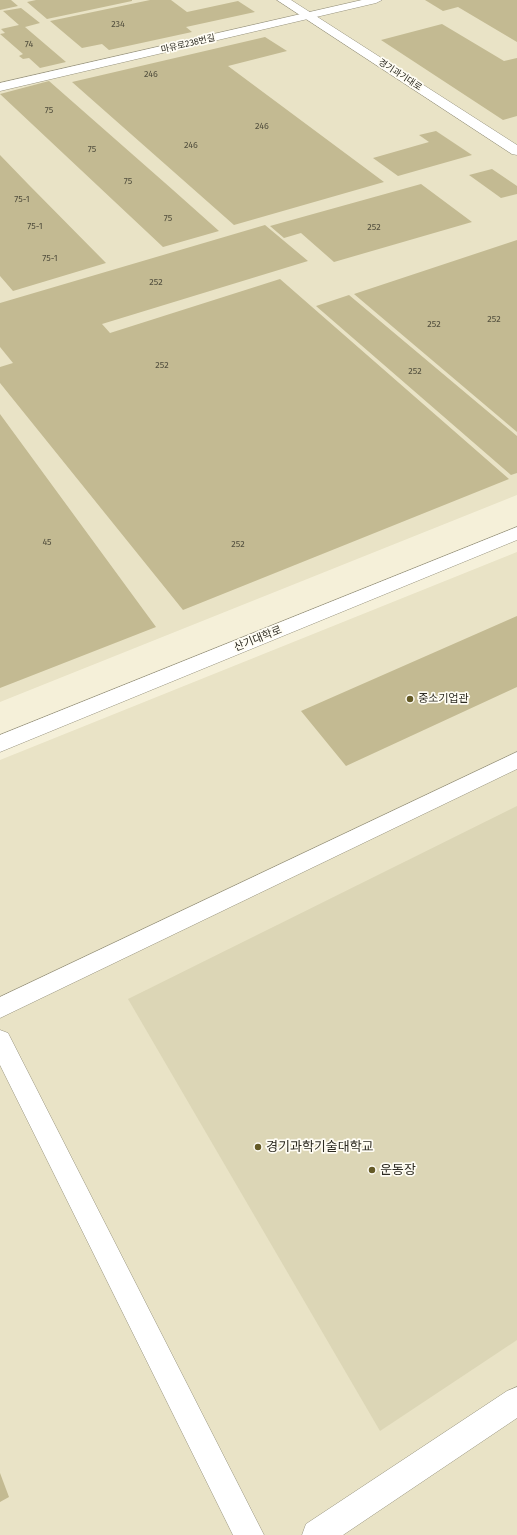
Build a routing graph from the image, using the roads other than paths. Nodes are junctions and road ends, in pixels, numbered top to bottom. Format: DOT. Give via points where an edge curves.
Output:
graph roads {
  1 [pos="283,0"];
  2 [pos="376,0"];
  3 [pos="308,16"];
  4 [pos="0,87"];
  5 [pos="517,151"];
  6 [pos="517,533"];
  7 [pos="0,744"];
  8 [pos="517,760"];
  9 [pos="0,1008"];
  10 [pos="0,1041"];
  11 [pos="517,1401"];
  12 [pos="249,1535"];
  13 [pos="317,1535"];
  1 -- 3 [label="street, 경기과기대로"];
  2 -- 3 [label="street, 마유로238번길"];
  3 -- 4 [label="street, 마유로238번길"];
  3 -- 5 [label="street, 경기과기대로"];
  6 -- 7 [label="street, 산기대학로"];
  8 -- 9 [label="lane"];
  10 -- 12 [label="lane"];
  11 -- 13 [label="lane"];
}
